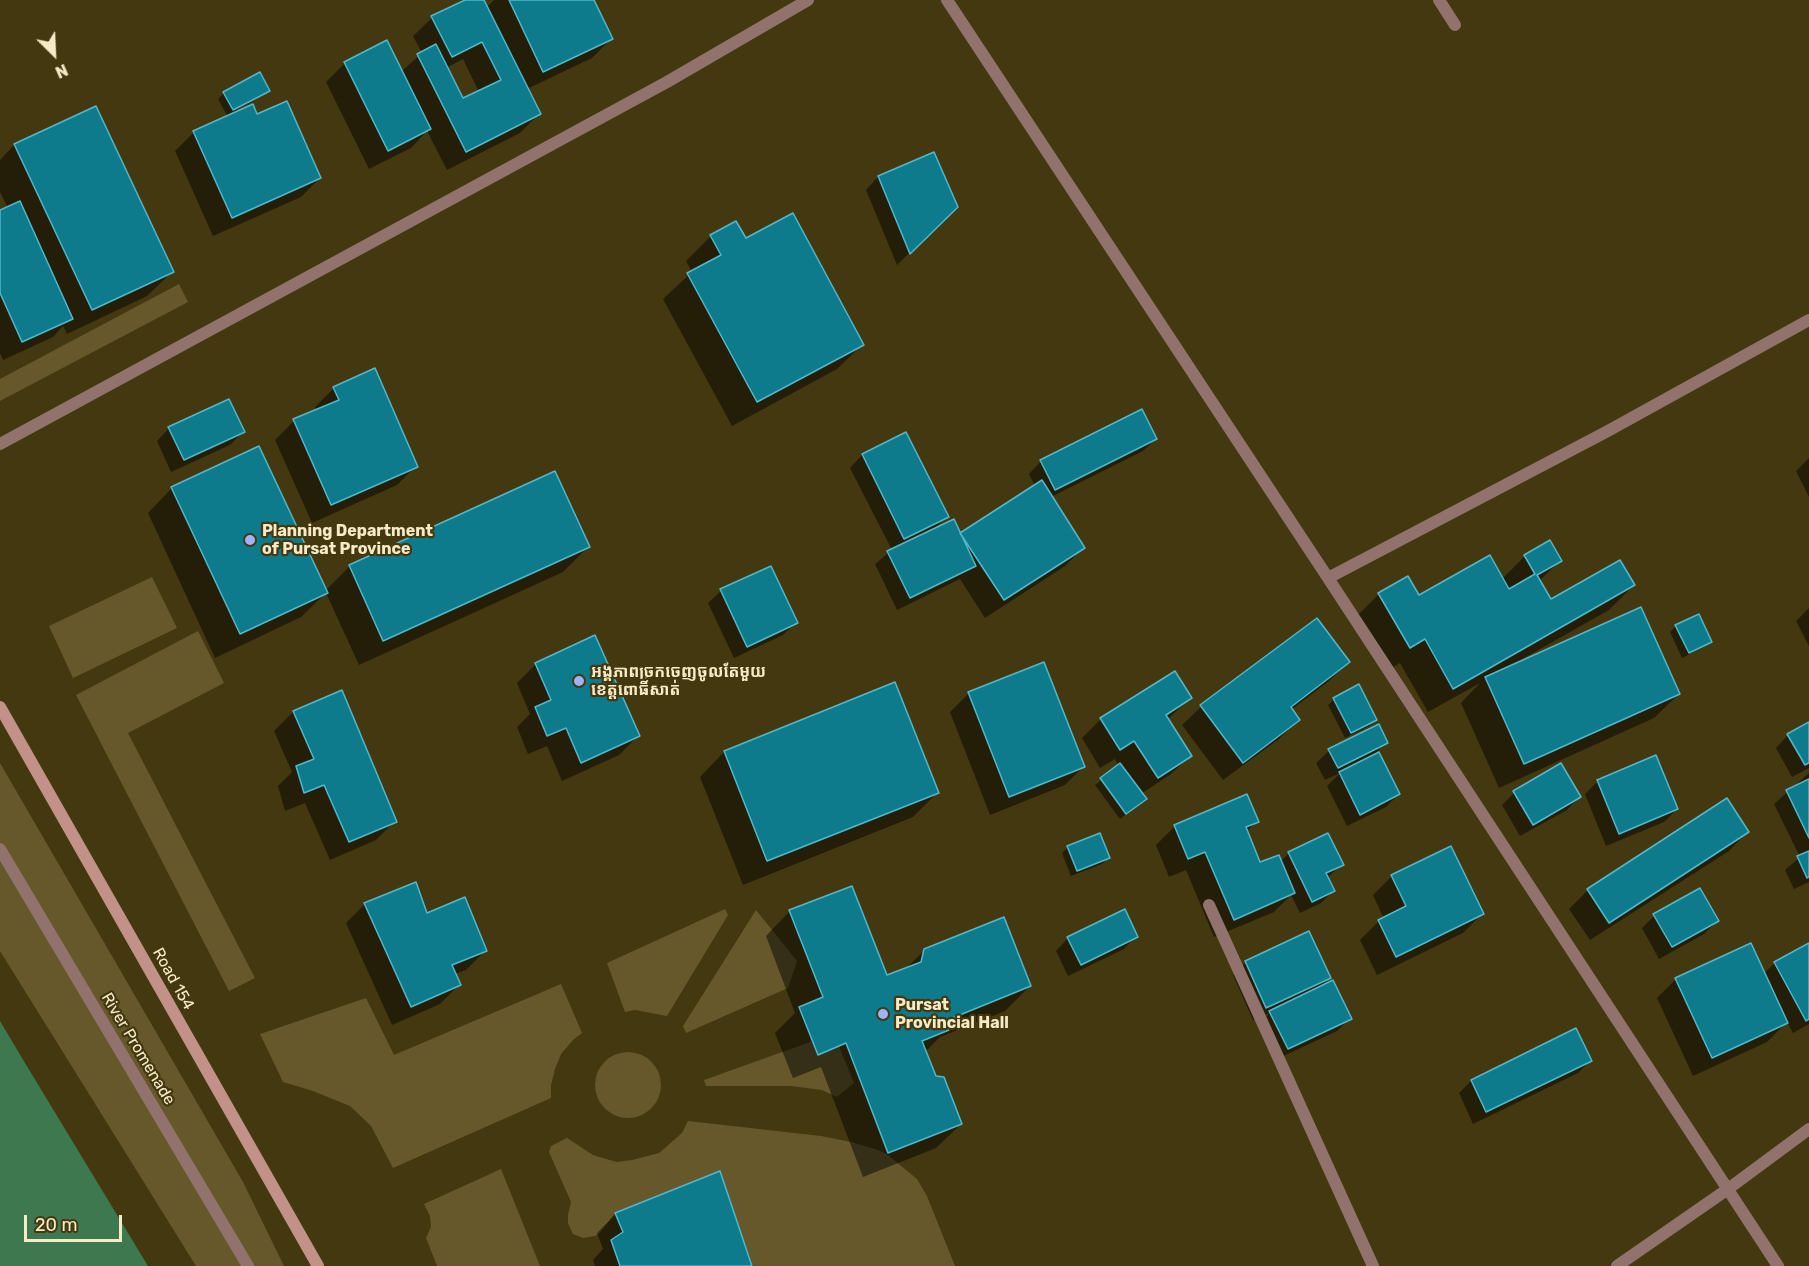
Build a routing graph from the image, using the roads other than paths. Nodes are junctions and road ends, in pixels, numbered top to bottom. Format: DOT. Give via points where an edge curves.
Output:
graph roads {
  1 [pos="808,0"];
  2 [pos="947,0"];
  3 [pos="1439,0"];
  4 [pos="1455,25"];
  5 [pos="1809,320"];
  6 [pos="0,444"];
  7 [pos="1328,578"];
  8 [pos="0,707"];
  9 [pos="0,849"];
  10 [pos="1209,905"];
  11 [pos="1809,1129"];
  12 [pos="1728,1189"];
  13 [pos="248,1266"];
  14 [pos="318,1266"];
  15 [pos="1373,1266"];
  16 [pos="1617,1266"];
  17 [pos="1778,1266"];
  1 -- 6 [label="street" via="667,82"];
  2 -- 7 [label="street"];
  3 -- 4 [label="street"];
  5 -- 7 [label="street"];
  7 -- 12 [label="street"];
  8 -- 14 [label="main road, Road 154"];
  9 -- 13 [label="street, River Promenade"];
  10 -- 15 [label="street"];
  11 -- 12 [label="street"];
  12 -- 16 [label="street"];
  12 -- 17 [label="street"];
}
